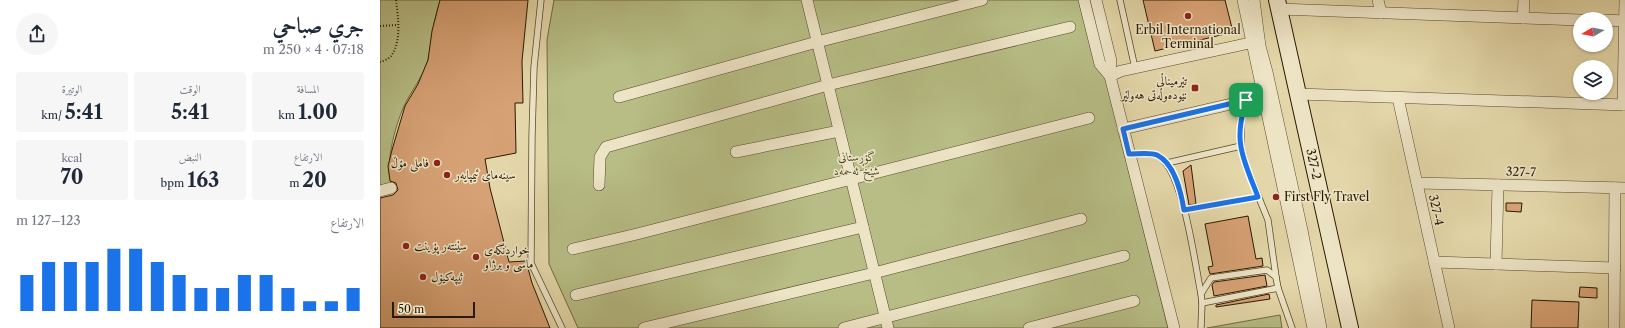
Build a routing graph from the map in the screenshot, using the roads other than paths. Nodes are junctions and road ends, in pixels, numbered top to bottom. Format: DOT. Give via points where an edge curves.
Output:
graph roads {
  1 [pos="541,0"];
  2 [pos="807,0"];
  3 [pos="982,0"];
  4 [pos="1084,0"];
  5 [pos="1096,0"];
  6 [pos="1120,0"];
  7 [pos="1243,0"];
  8 [pos="1254,0"];
  9 [pos="1378,0"];
  10 [pos="1524,0"];
  11 [pos="1625,0"];
  12 [pos="1278,4"];
  13 [pos="1381,13"];
  14 [pos="1523,18"];
  15 [pos="1573,20"];
  16 [pos="1613,20"];
  17 [pos="1624,21"];
  18 [pos="1070,27"];
  19 [pos="1255,41"];
  20 [pos="817,42"];
  21 [pos="1135,68"];
  22 [pos="1110,76"];
  23 [pos="828,85"];
  24 [pos="1298,94"];
  25 [pos="1268,95"];
  26 [pos="619,97"];
  27 [pos="1398,98"];
  28 [pos="1246,100"];
  29 [pos="1624,105"];
  30 [pos="1089,118"];
  31 [pos="1123,129"];
  32 [pos="839,131"];
  33 [pos="1241,146"];
  34 [pos="736,152"];
  35 [pos="1129,154"];
  36 [pos="1167,163"];
  37 [pos="851,178"];
  38 [pos="1416,183"];
  39 [pos="599,185"];
  40 [pos="1498,185"];
  41 [pos="1620,188"];
  42 [pos="1258,197"];
  43 [pos="1184,210"];
  44 [pos="1081,219"];
  45 [pos="863,227"];
  46 [pos="574,249"];
  47 [pos="1124,256"];
  48 [pos="1434,262"];
  49 [pos="1496,264"];
  50 [pos="1615,268"];
  51 [pos="874,273"];
  52 [pos="1276,277"];
  53 [pos="1278,288"];
  54 [pos="1201,294"];
  55 [pos="576,295"];
  56 [pos="1134,301"];
  57 [pos="1202,302"];
  58 [pos="887,323"];
  59 [pos="562,328"];
  60 [pos="644,328"];
  61 [pos="844,328"];
  62 [pos="1029,328"];
  63 [pos="1174,328"];
  64 [pos="1201,328"];
  65 [pos="1292,328"];
  66 [pos="1313,328"];
  67 [pos="1321,328"];
  68 [pos="1350,328"];
  69 [pos="1449,328"];
  70 [pos="1614,328"];
  1 -- 59 [label="lane" via="534,68 531,263"];
  2 -- 20 [label="street"];
  3 -- 20 [label="street"];
  4 -- 22 [label="street" via="1100,64"];
  5 -- 22 [label="street" via="1111,61"];
  6 -- 21 [label="lane"];
  7 -- 19 [label="street"];
  8 -- 19 [label="street"];
  9 -- 13 [label="street"];
  10 -- 14 [label="street"];
  11 -- 17 [label="street"];
  12 -- 13 [label="street"];
  12 -- 24 [label="street, 327-2"];
  13 -- 14 [label="street"];
  14 -- 15 [label="street"];
  16 -- 17 [label="street"];
  17 -- 29 [label="street"];
  18 -- 23 [label="street"];
  19 -- 21 [label="street"];
  19 -- 25 [label="street"];
  20 -- 23 [label="street"];
  20 -- 26 [label="street"];
  21 -- 22 [label="street"];
  22 -- 31 [label="street"];
  23 -- 32 [label="street"];
  23 -- 39 [label="street" via="606,148 600,157"];
  24 -- 27 [label="street"];
  24 -- 68 [label="street, 327-2"];
  25 -- 28 [label="street"];
  25 -- 66 [label="street"];
  25 -- 67 [label="street" via="1302,230"];
  27 -- 29 [label="street"];
  27 -- 38 [label="street, 327-4"];
  28 -- 31 [label="street"];
  28 -- 33 [label="lane" via="1241,121"];
  30 -- 37 [label="street"];
  31 -- 35 [label="street"];
  32 -- 34 [label="street"];
  32 -- 37 [label="street"];
  33 -- 36 [label="lane"];
  33 -- 42 [label="lane"];
  35 -- 36 [label="lane" via="1156,155"];
  35 -- 63 [label="street"];
  36 -- 43 [label="lane"];
  37 -- 45 [label="street"];
  37 -- 46 [label="street"];
  38 -- 40 [label="street, 327-7"];
  38 -- 48 [label="street, 327-4"];
  40 -- 41 [label="street, 327-7"];
  40 -- 49 [label="street"];
  41 -- 50 [label="street"];
  42 -- 43 [label="lane"];
  42 -- 52 [label="lane" via="1268,220"];
  43 -- 54 [label="lane"];
  44 -- 51 [label="street"];
  45 -- 51 [label="street"];
  45 -- 55 [label="street"];
  47 -- 58 [label="street"];
  48 -- 49 [label="street"];
  48 -- 69 [label="street, 327-4"];
  49 -- 50 [label="street"];
  50 -- 70 [label="street"];
  51 -- 58 [label="street"];
  51 -- 60 [label="street"];
  52 -- 53 [label="lane"];
  52 -- 54 [label="lane" via="1267,270 1211,278"];
  53 -- 57 [label="lane"];
  53 -- 65 [label="lane"];
  54 -- 57 [label="lane"];
  56 -- 62 [label="street"];
  57 -- 64 [label="lane"];
  58 -- 61 [label="street"];
}
